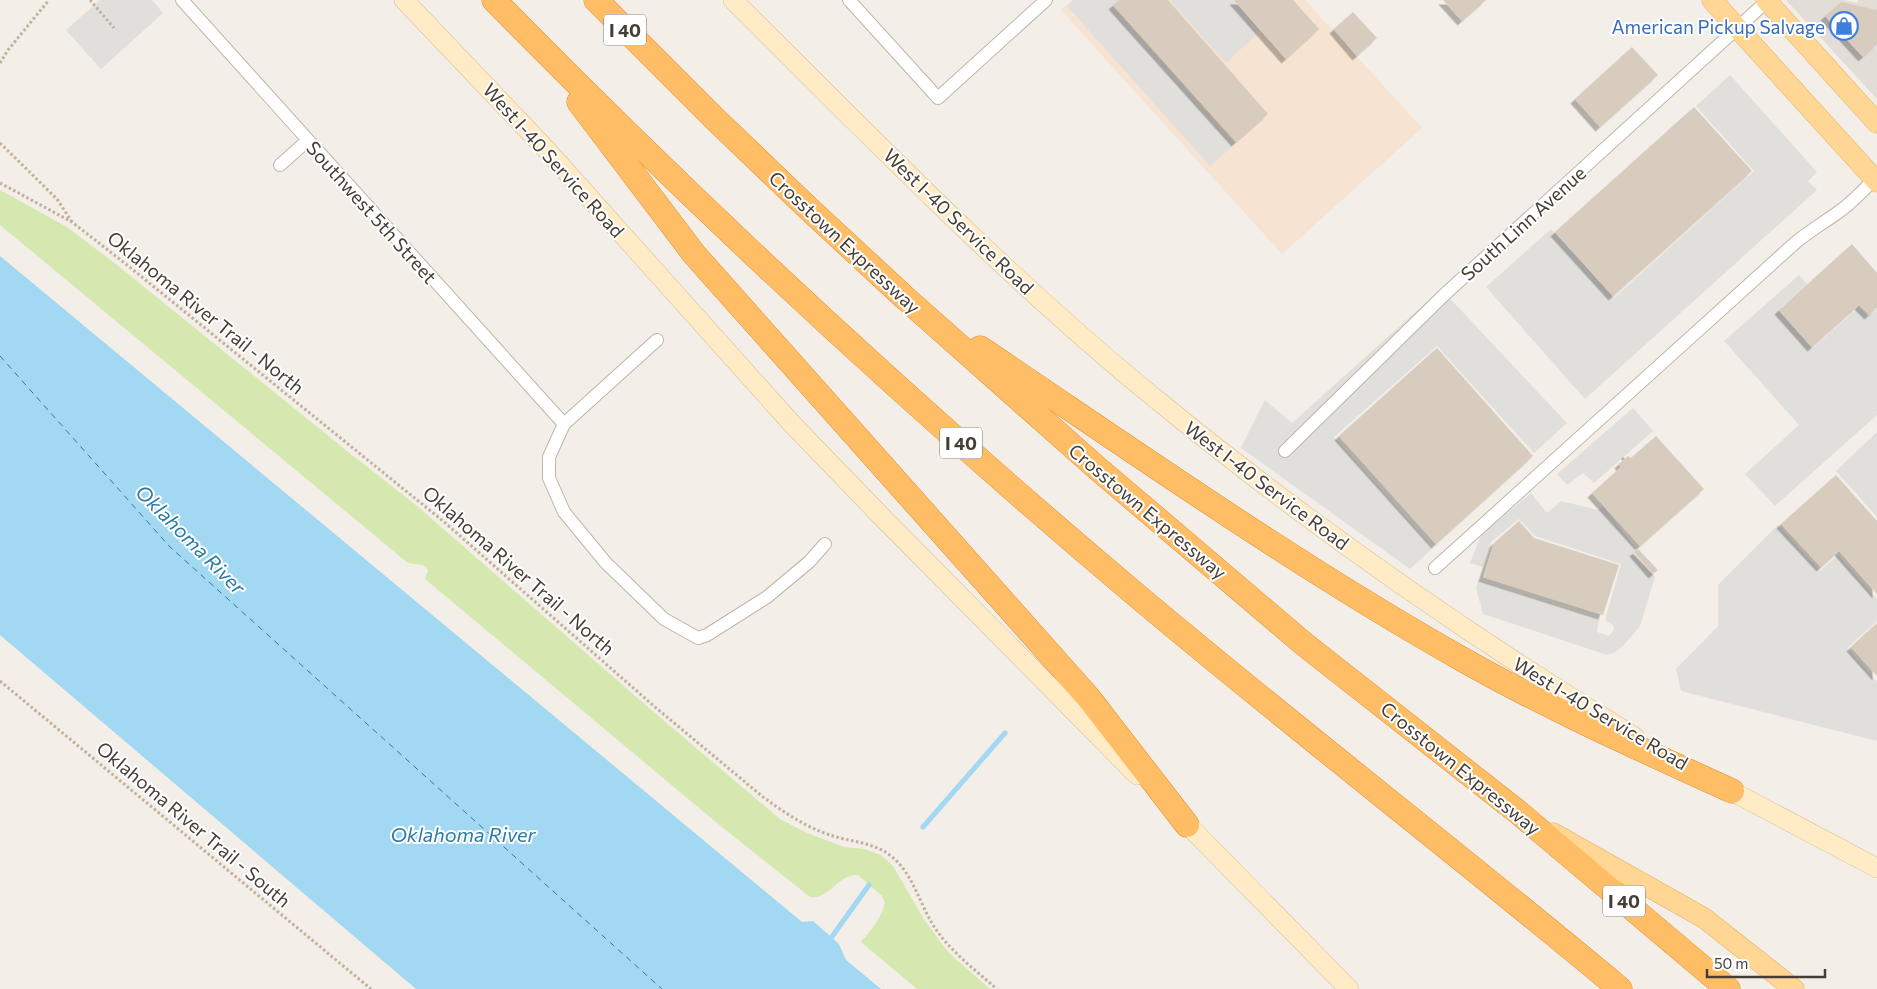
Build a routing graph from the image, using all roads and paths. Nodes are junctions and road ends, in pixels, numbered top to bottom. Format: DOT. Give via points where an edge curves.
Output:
graph roads {
  1 [pos="49,0"];
  2 [pos="90,0"];
  3 [pos="182,0"];
  4 [pos="404,0"];
  5 [pos="494,0"];
  6 [pos="596,0"];
  7 [pos="733,0"];
  8 [pos="849,0"];
  9 [pos="1046,0"];
  10 [pos="1712,0"];
  11 [pos="1766,1"];
  12 [pos="114,28"];
  13 [pos="1738,28"];
  14 [pos="528,35"];
  15 [pos="0,63"];
  16 [pos="1877,123"];
  17 [pos="307,141"];
  18 [pos="0,143"];
  19 [pos="280,165"];
  20 [pos="1876,179"];
  21 [pos="0,183"];
  22 [pos="72,222"];
  23 [pos="904,297"];
  24 [pos="657,340"];
  25 [pos="564,424"];
  26 [pos="1285,451"];
  27 [pos="825,544"];
  28 [pos="1435,568"];
  29 [pos="0,680"];
  30 [pos="1732,791"];
  31 [pos="1519,813"];
  32 [pos="1187,825"];
  33 [pos="1877,868"];
  34 [pos="1615,986"];
  35 [pos="371,989"];
  36 [pos="997,989"];
  37 [pos="1349,989"];
  38 [pos="1728,989"];
  39 [pos="1794,989"];
  1 -- 15 [label="path"];
  2 -- 12 [label="path"];
  3 -- 17 [label="street, Southwest 5th Street"];
  4 -- 32 [label="main road, West I-40 Service Road" via="544,147 799,432"];
  5 -- 14 [label="highway, I 40"];
  6 -- 23 [label="highway, Crosstown Expressway / I 40" via="723,126"];
  7 -- 30 [label="main road, West I-40 Service Road" via="890,156 1038,296 1150,394 1232,460 1385,574 1561,692"];
  8 -- 9 [label="street" via="938,98"];
  10 -- 13 [label="main road"];
  11 -- 13 [label="street, South Linn Avenue"];
  11 -- 16 [label="main road"];
  13 -- 20 [label="main road"];
  13 -- 26 [label="street, South Linn Avenue" via="1445,294"];
  14 -- 32 [label="highway" via="694,254 1088,697"];
  14 -- 34 [label="highway, I 40" via="721,224 883,374 1042,514 1222,666"];
  17 -- 19 [label="street"];
  17 -- 25 [label="street, Southwest 5th Street"];
  18 -- 22 [label="path" via="57,199"];
  20 -- 28 [label="street" via="1841,211 1795,243"];
  21 -- 22 [label="path, Oklahoma River Trail - North"];
  22 -- 36 [label="path, Oklahoma River Trail - North" via="436,515 763,797 813,828 883,850 892,857 904,870 938,932"];
  23 -- 30 [label="highway" via="1365,603 1554,710"];
  23 -- 31 [label="highway, Crosstown Expressway / I 40" via="1096,468 1304,644"];
  24 -- 25 [label="street"];
  25 -- 27 [label="street" via="549,457 549,478 564,512 626,584 664,619 698,638 707,636 767,597"];
  29 -- 35 [label="path, Oklahoma River Trail - South"];
  30 -- 33 [label="main road, West I-40 Service Road"];
  31 -- 38 [label="highway, Crosstown Expressway / I 40"];
  31 -- 39 [label="main road" via="1704,918"];
  32 -- 37 [label="main road, West I-40 Service Road"];
}
